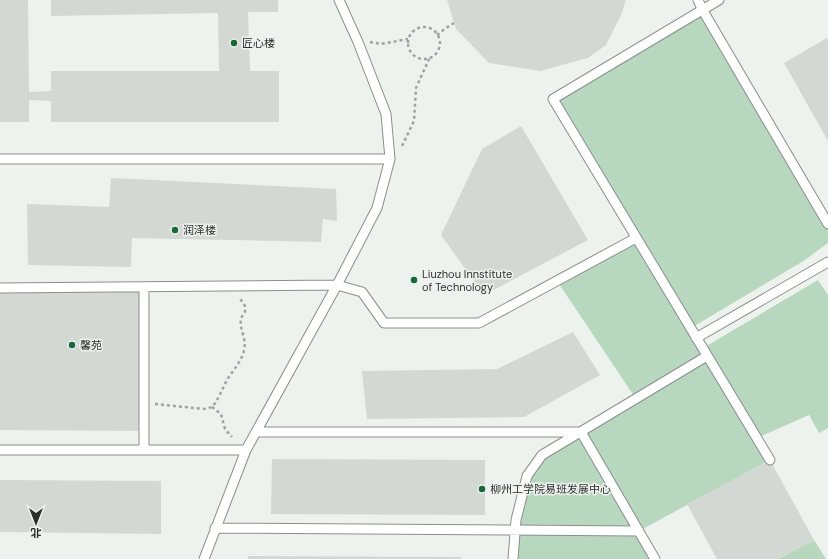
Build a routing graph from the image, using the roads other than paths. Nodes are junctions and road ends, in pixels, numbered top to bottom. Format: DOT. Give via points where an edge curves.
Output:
graph roads {
  1 [pos="339,0"];
  2 [pos="698,0"];
  3 [pos="719,0"];
  4 [pos="702,9"];
  5 [pos="0,159"];
  6 [pos="390,159"];
  7 [pos="828,224"];
  8 [pos="636,238"];
  9 [pos="828,262"];
  10 [pos="337,285"];
  11 [pos="144,286"];
  12 [pos="0,288"];
  13 [pos="696,338"];
  14 [pos="707,356"];
  15 [pos="256,432"];
  16 [pos="581,432"];
  17 [pos="0,450"];
  18 [pos="144,450"];
  19 [pos="246,450"];
  20 [pos="770,460"];
  21 [pos="215,528"];
  22 [pos="516,530"];
  23 [pos="638,531"];
  24 [pos="204,559"];
  25 [pos="513,559"];
  26 [pos="654,559"];
  1 -- 6 [label="lane" via="386,114"];
  2 -- 4 [label="lane"];
  3 -- 4 [label="lane"];
  4 -- 7 [label="lane"];
  4 -- 8 [label="lane" via="553,99"];
  5 -- 6 [label="lane"];
  6 -- 10 [label="lane" via="377,208"];
  8 -- 10 [label="lane" via="479,324 384,324 362,292"];
  8 -- 13 [label="lane"];
  9 -- 13 [label="lane"];
  10 -- 11 [label="lane"];
  10 -- 15 [label="lane"];
  11 -- 12 [label="lane"];
  11 -- 18 [label="lane"];
  13 -- 14 [label="lane"];
  14 -- 16 [label="lane"];
  14 -- 20 [label="lane"];
  15 -- 16 [label="lane"];
  15 -- 19 [label="lane"];
  16 -- 22 [label="lane" via="542,455 527,476"];
  16 -- 23 [label="lane"];
  17 -- 18 [label="lane"];
  18 -- 19 [label="lane"];
  19 -- 21 [label="lane"];
  21 -- 22 [label="lane"];
  21 -- 24 [label="lane"];
  22 -- 23 [label="lane"];
  22 -- 25 [label="lane"];
  23 -- 26 [label="lane"];
}
